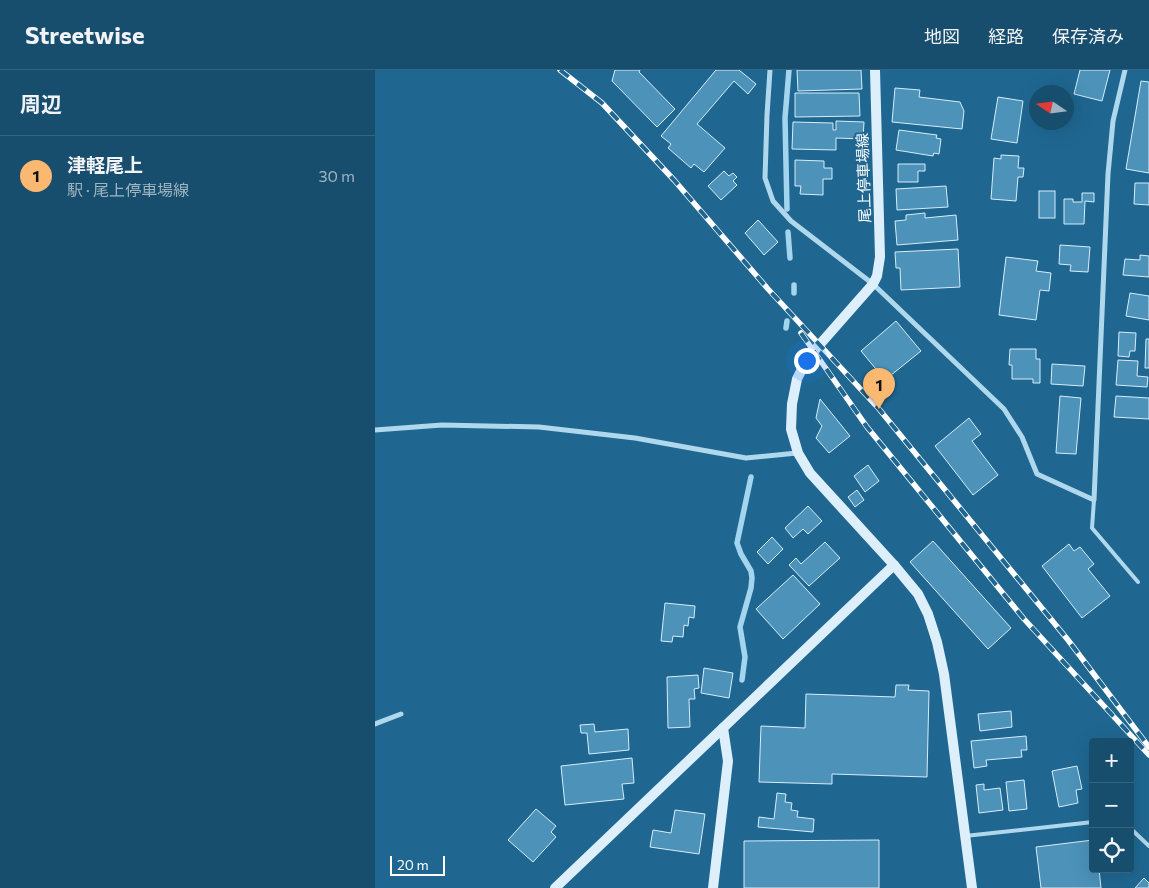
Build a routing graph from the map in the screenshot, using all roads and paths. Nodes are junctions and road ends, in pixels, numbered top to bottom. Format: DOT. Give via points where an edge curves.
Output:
graph roads {
  1 [pos="771,70"];
  2 [pos="875,70"];
  3 [pos="1125,70"];
  4 [pos="873,284"];
  5 [pos="375,430"];
  6 [pos="798,453"];
  7 [pos="1094,500"];
  8 [pos="894,565"];
  9 [pos="1138,582"];
  10 [pos="401,714"];
  11 [pos="375,724"];
  12 [pos="723,728"];
  13 [pos="1089,822"];
  14 [pos="1134,832"];
  15 [pos="965,836"];
  16 [pos="1149,846"];
  17 [pos="555,888"];
  18 [pos="713,888"];
  19 [pos="972,888"];
  1 -- 4 [label="street" via="765,178 773,201 791,221"];
  2 -- 4 [label="street, 尾上停車場線" via="880,257"];
  3 -- 7 [label="street" via="1113,121 1108,174"];
  4 -- 6 [label="street" via="814,350 797,379 791,428"];
  4 -- 7 [label="street" via="1004,409 1022,437 1037,474"];
  5 -- 6 [label="street" via="539,426 635,438 747,458"];
  6 -- 8 [label="street" via="810,474"];
  7 -- 9 [label="lane" via="1092,528"];
  8 -- 12 [label="street"];
  8 -- 15 [label="street" via="918,594 937,642"];
  10 -- 11 [label="street"];
  12 -- 17 [label="street"];
  12 -- 18 [label="street" via="728,761"];
  13 -- 15 [label="lane"];
  14 -- 16 [label="lane"];
  15 -- 19 [label="street"];
}
